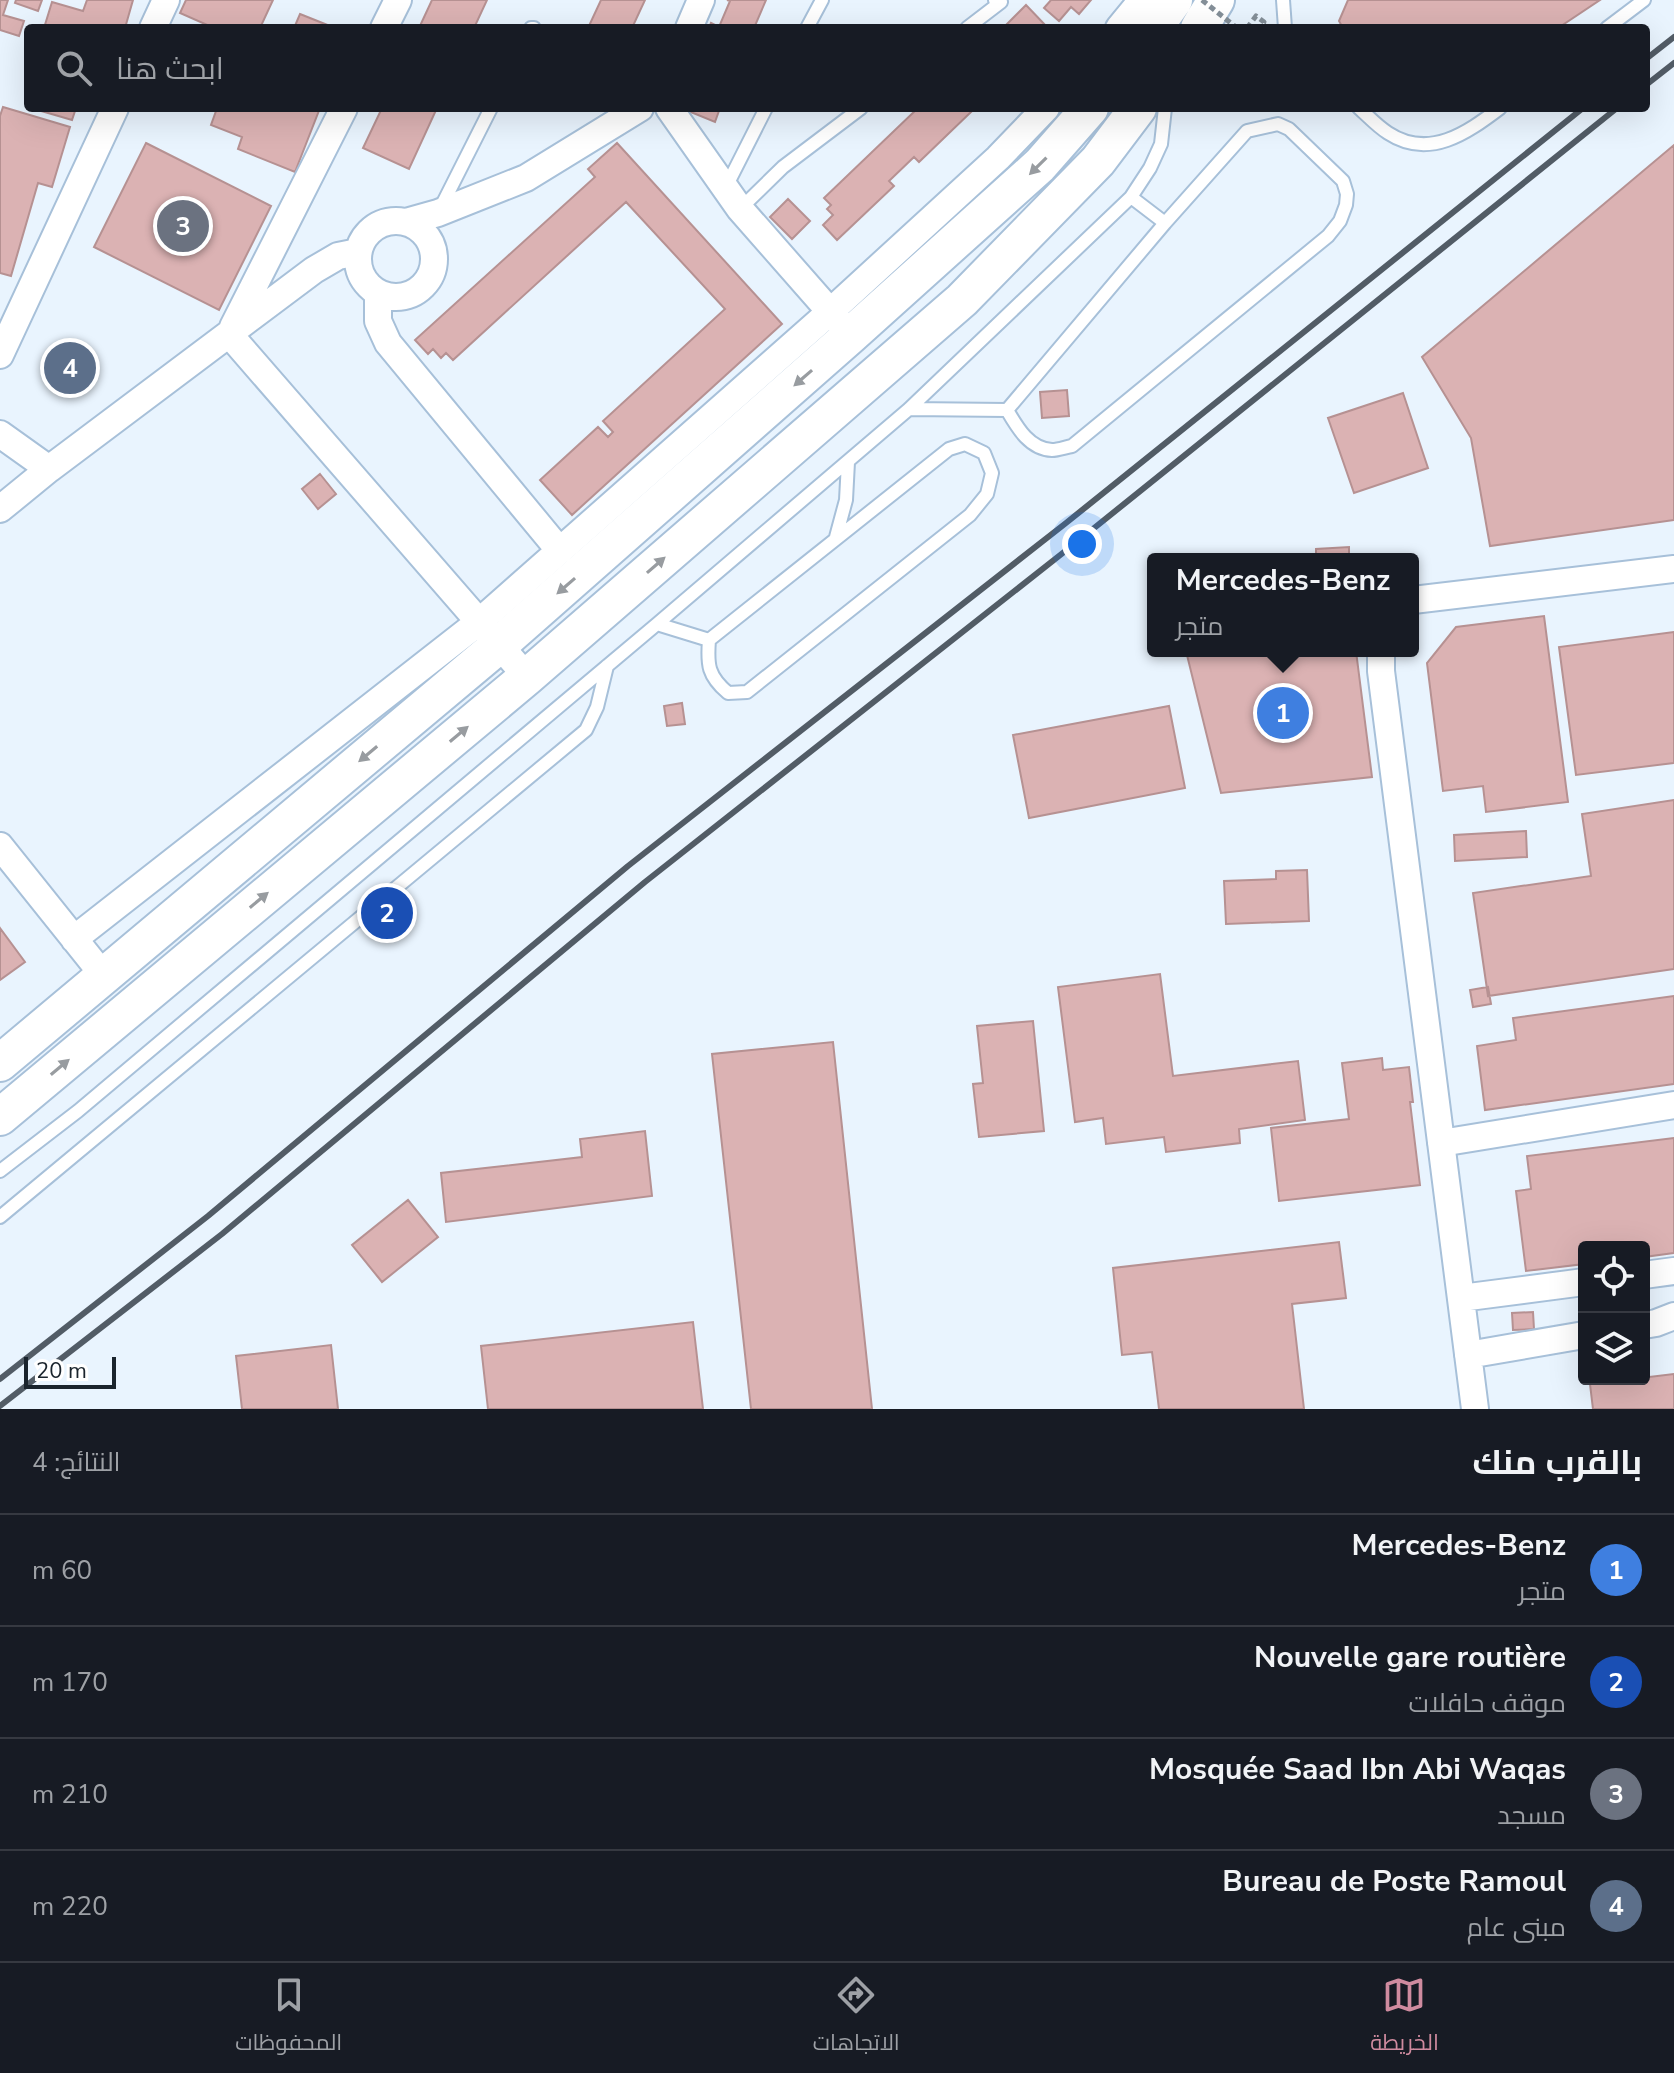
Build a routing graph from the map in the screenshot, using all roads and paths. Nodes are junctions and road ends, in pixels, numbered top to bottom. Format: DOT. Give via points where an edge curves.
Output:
graph roads {
  1 [pos="166,0"];
  2 [pos="398,0"];
  3 [pos="701,0"];
  4 [pos="822,0"];
  5 [pos="995,0"];
  6 [pos="1142,0"];
  7 [pos="1174,0"];
  8 [pos="1202,0"];
  9 [pos="1216,0"];
  10 [pos="1283,0"];
  11 [pos="1644,0"];
  12 [pos="155,24"];
  13 [pos="386,24"];
  14 [pos="691,24"];
  15 [pos="809,24"];
  16 [pos="972,24"];
  17 [pos="1122,24"];
  18 [pos="1157,24"];
  19 [pos="1201,24"];
  20 [pos="1232,24"];
  21 [pos="1250,24"];
  22 [pos="1263,24"];
  23 [pos="1285,24"];
  24 [pos="1612,24"];
  25 [pos="113,112"];
  26 [pos="342,112"];
  27 [pos="489,112"];
  28 [pos="633,112"];
  29 [pos="672,112"];
  30 [pos="765,112"];
  31 [pos="856,112"];
  32 [pos="1042,112"];
  33 [pos="1086,112"];
  34 [pos="1135,112"];
  35 [pos="1165,112"];
  36 [pos="1363,112"];
  37 [pos="1495,112"];
  38 [pos="1131,197"];
  39 [pos="732,199"];
  40 [pos="438,213"];
  41 [pos="406,222"];
  42 [pos="1165,223"];
  43 [pos="358,252"];
  44 [pos="378,294"];
  45 [pos="841,324"];
  46 [pos="229,334"];
  47 [pos="0,355"];
  48 [pos="909,409"];
  49 [pos="1007,410"];
  50 [pos="0,434"];
  51 [pos="848,462"];
  52 [pos="49,469"];
  53 [pos="0,509"];
  54 [pos="836,538"];
  55 [pos="560,551"];
  56 [pos="1674,569"];
  57 [pos="1419,599"];
  58 [pos="657,624"];
  59 [pos="489,634"];
  60 [pos="709,640"];
  61 [pos="1381,657"];
  62 [pos="607,666"];
  63 [pos="527,677"];
  64 [pos="0,846"];
  65 [pos="74,939"];
  66 [pos="104,976"];
  67 [pos="0,1063"];
  68 [pos="1674,1105"];
  69 [pos="0,1117"];
  70 [pos="1441,1143"];
  71 [pos="0,1171"];
  72 [pos="0,1217"];
  73 [pos="1674,1271"];
  74 [pos="1650,1274"];
  75 [pos="1578,1283"];
  76 [pos="1461,1298"];
  77 [pos="1674,1316"];
  78 [pos="1650,1324"];
  79 [pos="1578,1336"];
  80 [pos="1468,1355"];
  81 [pos="1475,1409"];
  1 -- 12 [label="street"];
  2 -- 13 [label="street"];
  3 -- 14 [label="street"];
  4 -- 15 [label="lane"];
  5 -- 16 [label="lane" via="1001,2"];
  6 -- 17 [label="street"];
  7 -- 18 [label="main road"];
  8 -- 20 [label="path, bridge"];
  9 -- 19 [label="main road"];
  10 -- 23 [label="lane"];
  11 -- 24 [label="lane"];
  21 -- 22 [label="path" via="1256,16"];
  25 -- 47 [label="street"];
  26 -- 46 [label="street"];
  27 -- 40 [label="lane"];
  28 -- 40 [label="street" via="526,178"];
  29 -- 39 [label="street"];
  30 -- 39 [label="lane"];
  31 -- 39 [label="lane"];
  32 -- 45 [label="street"];
  33 -- 45 [label="main road, one-way" via="1040,165"];
  63 -- 34 [label="main road, one-way" via="962,300 1098,161"];
  35 -- 38 [label="lane" via="1161,144"];
  36 -- 37 [label="lane" via="1387,133 1412,145 1442,143"];
  38 -- 42 [label="lane"];
  38 -- 48 [label="lane"];
  39 -- 45 [label="street"];
  40 -- 41 [label="street"];
  41 -- 43 [label="street" via="381,224 370,231"];
  41 -- 44 [label="street" via="432,246 432,272 416,292 404,297"];
  42 -- 49 [label="lane"];
  42 -- 49 [label="lane" via="1247,131 1269,125 1289,129 1343,181 1347,194 1340,221 1328,236 1072,446 1053,450 1028,440"];
  43 -- 44 [label="street" via="361,276"];
  43 -- 46 [label="street" via="314,270"];
  44 -- 55 [label="street" via="378,321 388,343"];
  45 -- 55 [label="street"];
  45 -- 59 [label="main road, one-way"];
  46 -- 52 [label="street"];
  46 -- 59 [label="street"];
  48 -- 49 [label="lane"];
  48 -- 51 [label="lane"];
  50 -- 52 [label="street"];
  51 -- 54 [label="lane"];
  51 -- 58 [label="lane"];
  52 -- 53 [label="street"];
  54 -- 60 [label="lane"];
  54 -- 60 [label="lane" via="949,449 965,444 984,453 992,473 987,494 970,515 747,692 728,693 715,682 708,662"];
  55 -- 59 [label="street"];
  56 -- 57 [label="street"];
  58 -- 60 [label="lane"];
  58 -- 62 [label="lane"];
  59 -- 63 [label="street"];
  59 -- 65 [label="street"];
  59 -- 66 [label="main road, one-way"];
  61 -- 70 [label="street"];
  62 -- 71 [label="lane"];
  62 -- 72 [label="lane" via="586,730"];
  69 -- 63 [label="main road, one-way"];
  64 -- 65 [label="street"];
  65 -- 66 [label="street"];
  66 -- 67 [label="main road"];
  68 -- 70 [label="street"];
  70 -- 76 [label="street"];
  73 -- 74 [label="street"];
  75 -- 76 [label="street"];
  76 -- 80 [label="street"];
  77 -- 78 [label="street"];
  79 -- 80 [label="street"];
  80 -- 81 [label="street"];
}
